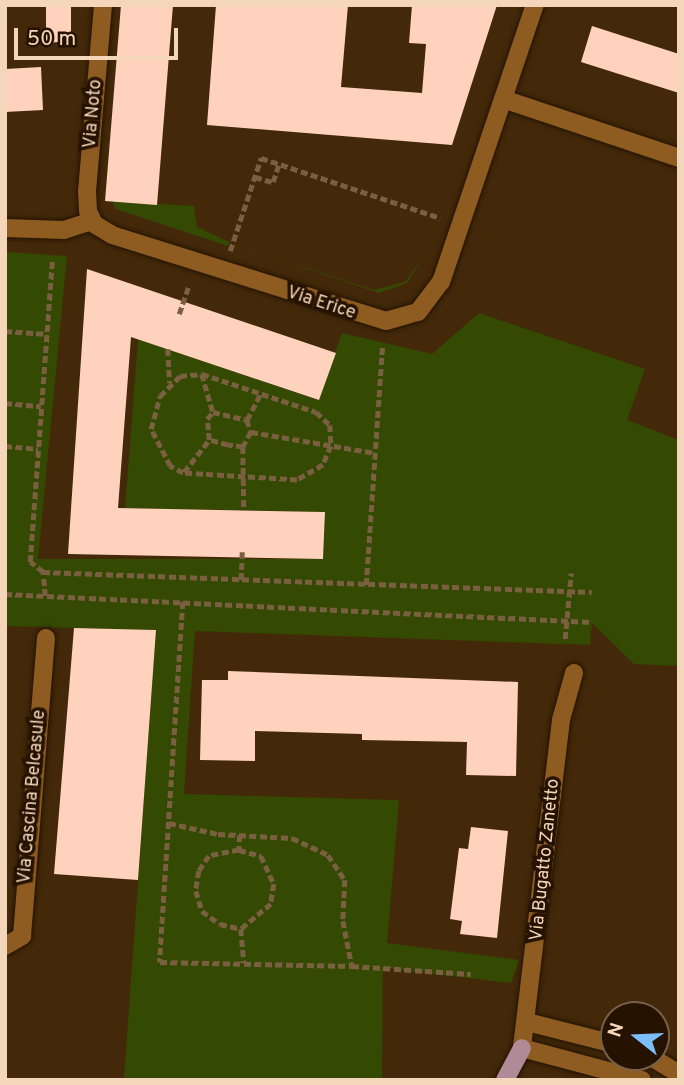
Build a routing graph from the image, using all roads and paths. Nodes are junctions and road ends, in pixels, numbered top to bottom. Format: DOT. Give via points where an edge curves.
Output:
graph roads {
  1 [pos="103,5"];
  2 [pos="535,5"];
  3 [pos="503,99"];
  4 [pos="679,158"];
  5 [pos="279,163"];
  6 [pos="255,177"];
  7 [pos="440,218"];
  8 [pos="92,221"];
  9 [pos="5,228"];
  10 [pos="230,251"];
  11 [pos="52,261"];
  12 [pos="189,285"];
  13 [pos="179,314"];
  14 [pos="5,331"];
  15 [pos="47,334"];
  16 [pos="382,348"];
  17 [pos="168,349"];
  18 [pos="202,374"];
  19 [pos="170,383"];
  20 [pos="260,394"];
  21 [pos="5,403"];
  22 [pos="41,405"];
  23 [pos="213,412"];
  24 [pos="247,420"];
  25 [pos="251,432"];
  26 [pos="209,440"];
  27 [pos="5,446"];
  28 [pos="331,446"];
  29 [pos="243,447"];
  30 [pos="38,449"];
  31 [pos="375,453"];
  32 [pos="183,472"];
  33 [pos="247,477"];
  34 [pos="244,510"];
  35 [pos="242,552"];
  36 [pos="43,572"];
  37 [pos="572,573"];
  38 [pos="241,580"];
  39 [pos="366,585"];
  40 [pos="570,592"];
  41 [pos="592,592"];
  42 [pos="5,594"];
  43 [pos="45,596"];
  44 [pos="183,602"];
  45 [pos="567,621"];
  46 [pos="591,622"];
  47 [pos="46,638"];
  48 [pos="565,639"];
  49 [pos="574,673"];
  50 [pos="169,823"];
  51 [pos="240,835"];
  52 [pos="239,849"];
  53 [pos="242,929"];
  54 [pos="5,946"];
  55 [pos="244,963"];
  56 [pos="352,966"];
  57 [pos="471,974"];
  58 [pos="527,1022"];
  59 [pos="600,1040"];
  60 [pos="522,1048"];
  61 [pos="505,1080"];
  62 [pos="519,1080"];
  63 [pos="642,1080"];
  1 -- 8 [label="street, Via Noto" via="87,191"];
  2 -- 3 [label="street, Via Erice"];
  3 -- 4 [label="street"];
  3 -- 8 [label="street, Via Erice" via="442,282 425,306 401,320 360,316 112,235"];
  5 -- 6 [label="path" via="261,158"];
  5 -- 6 [label="path" via="273,182"];
  5 -- 7 [label="path"];
  6 -- 10 [label="path"];
  8 -- 9 [label="street" via="64,230"];
  11 -- 15 [label="path"];
  12 -- 13 [label="path"];
  14 -- 15 [label="path"];
  15 -- 22 [label="path"];
  16 -- 31 [label="path"];
  17 -- 19 [label="path"];
  18 -- 19 [label="path" via="180,376"];
  18 -- 20 [label="path"];
  18 -- 23 [label="path"];
  19 -- 32 [label="path" via="160,396 151,429 159,453"];
  20 -- 24 [label="path"];
  20 -- 28 [label="path" via="316,412 330,425"];
  21 -- 22 [label="path"];
  22 -- 30 [label="path"];
  23 -- 24 [label="path"];
  23 -- 26 [label="path" via="207,419"];
  24 -- 25 [label="path"];
  25 -- 28 [label="path"];
  25 -- 29 [label="path"];
  26 -- 29 [label="path"];
  26 -- 32 [label="path"];
  27 -- 30 [label="path"];
  28 -- 31 [label="path"];
  28 -- 33 [label="path" via="323,465 297,480"];
  29 -- 33 [label="path"];
  30 -- 36 [label="path" via="30,562"];
  31 -- 39 [label="path"];
  32 -- 33 [label="path"];
  33 -- 34 [label="path"];
  35 -- 38 [label="path"];
  36 -- 38 [label="path"];
  36 -- 43 [label="path"];
  37 -- 40 [label="path"];
  38 -- 39 [label="path"];
  39 -- 40 [label="path"];
  40 -- 41 [label="path"];
  40 -- 45 [label="path"];
  42 -- 43 [label="path"];
  43 -- 44 [label="path"];
  44 -- 45 [label="path"];
  44 -- 50 [label="path"];
  45 -- 46 [label="path"];
  45 -- 48 [label="path"];
  47 -- 54 [label="street, Via Cascina Belcasule" via="22,936"];
  49 -- 58 [label="street, Via Bugatto Zanetto" via="561,720"];
  50 -- 51 [label="path"];
  50 -- 55 [label="path" via="160,962"];
  51 -- 52 [label="path"];
  51 -- 56 [label="path" via="292,838 328,855 345,880 343,921"];
  52 -- 53 [label="path" via="261,856 274,884 271,904"];
  52 -- 53 [label="path" via="209,856 198,871 196,891 202,911 220,925"];
  53 -- 55 [label="path"];
  55 -- 56 [label="path"];
  56 -- 57 [label="path"];
  58 -- 59 [label="street"];
  58 -- 60 [label="street, Via Bugatto Zanetto"];
  60 -- 61 [label="main road"];
  60 -- 62 [label="main road"];
  60 -- 63 [label="street"];
}
